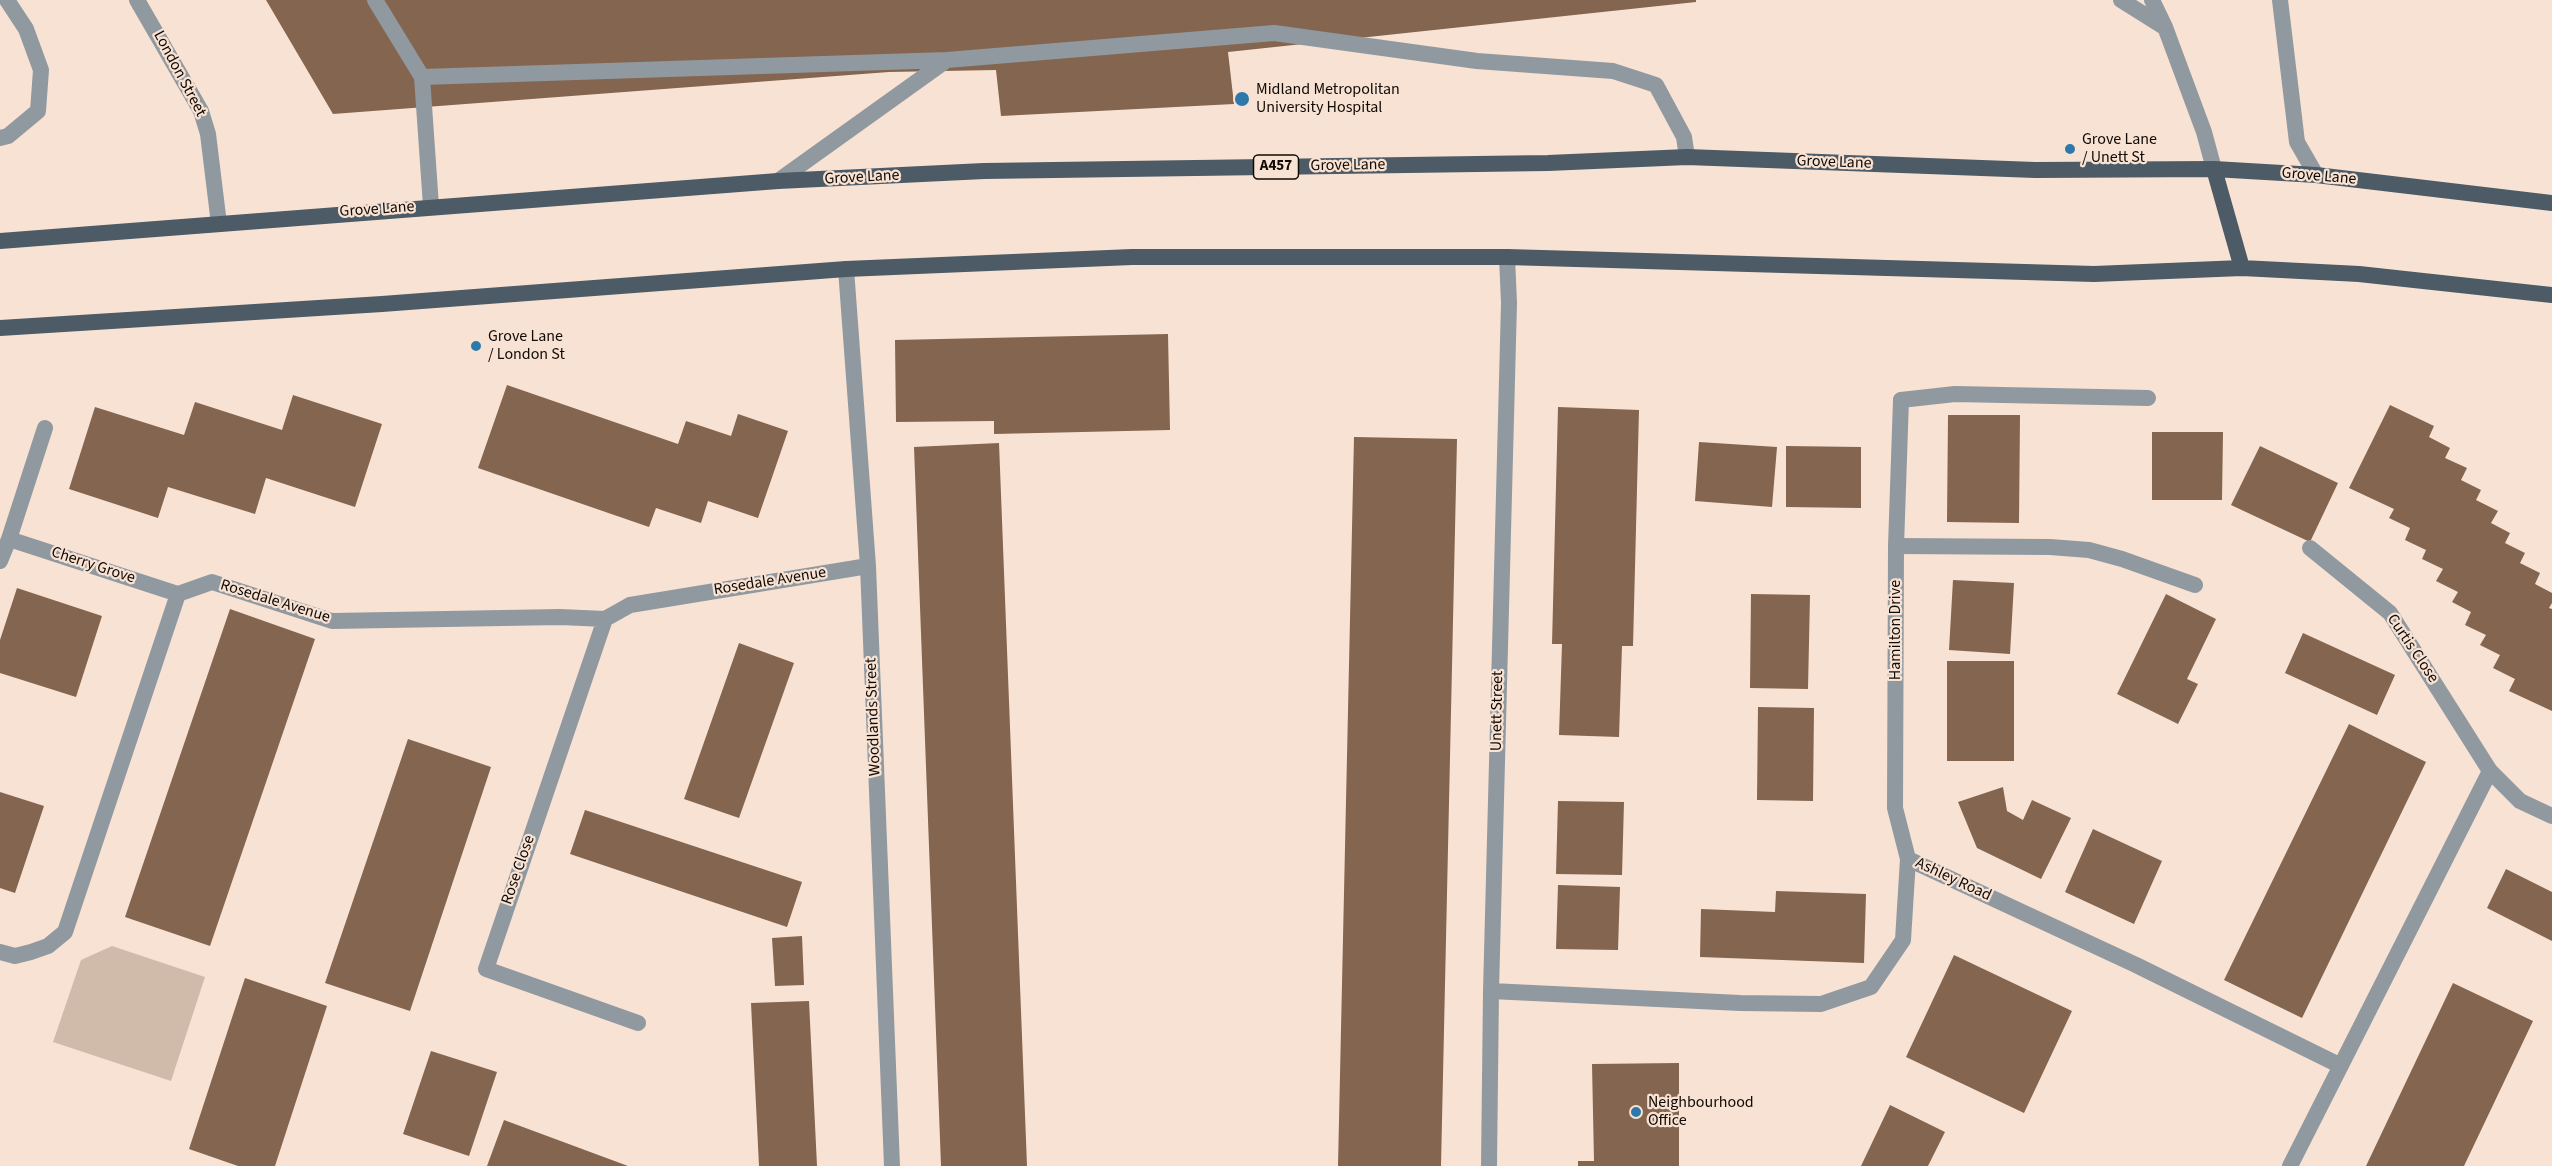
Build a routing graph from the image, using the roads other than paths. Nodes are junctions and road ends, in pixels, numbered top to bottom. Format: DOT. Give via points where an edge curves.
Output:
graph roads {
  1 [pos="7,0"];
  2 [pos="137,0"];
  3 [pos="375,0"];
  4 [pos="2121,0"];
  5 [pos="2152,0"];
  6 [pos="2280,0"];
  7 [pos="2165,27"];
  8 [pos="947,60"];
  9 [pos="422,77"];
  10 [pos="0,138"];
  11 [pos="1687,157"];
  12 [pos="2214,169"];
  13 [pos="2316,175"];
  14 [pos="778,181"];
  15 [pos="2552,203"];
  16 [pos="431,206"];
  17 [pos="219,224"];
  18 [pos="0,241"];
  19 [pos="1508,257"];
  20 [pos="2242,268"];
  21 [pos="846,269"];
  22 [pos="2552,295"];
  23 [pos="0,328"];
  24 [pos="2148,398"];
  25 [pos="45,429"];
  26 [pos="9,538"];
  27 [pos="1896,546"];
  28 [pos="2310,548"];
  29 [pos="0,561"];
  30 [pos="868,566"];
  31 [pos="2195,585"];
  32 [pos="178,594"];
  33 [pos="605,619"];
  34 [pos="2490,771"];
  35 [pos="2552,816"];
  36 [pos="1908,858"];
  37 [pos="0,952"];
  38 [pos="1491,991"];
  39 [pos="638,1023"];
  40 [pos="2339,1065"];
  41 [pos="892,1166"];
  42 [pos="1489,1166"];
  43 [pos="2290,1166"];
  1 -- 10 [label="street" via="26,29 41,70 38,111 9,136"];
  2 -- 17 [label="street, London Street" via="201,111 208,134"];
  3 -- 9 [label="street"];
  4 -- 7 [label="street"];
  5 -- 7 [label="street"];
  6 -- 13 [label="street" via="2297,142"];
  7 -- 12 [label="street"];
  8 -- 9 [label="street"];
  8 -- 11 [label="street" via="1274,33 1477,61 1614,71 1656,85 1684,137"];
  8 -- 14 [label="street"];
  9 -- 16 [label="street"];
  11 -- 12 [label="main road, Grove Lane / A457" via="2036,170"];
  11 -- 14 [label="main road, Grove Lane / A457" via="1548,163 984,171"];
  12 -- 13 [label="main road, Grove Lane / A457"];
  12 -- 20 [label="main road"];
  13 -- 15 [label="main road, Grove Lane / A457"];
  14 -- 16 [label="main road, Grove Lane / A457"];
  16 -- 17 [label="main road, Grove Lane / A457"];
  17 -- 18 [label="main road, Grove Lane / A457"];
  19 -- 20 [label="main road" via="2094,274"];
  19 -- 21 [label="main road" via="1132,257"];
  19 -- 38 [label="street, Unett Street"];
  20 -- 22 [label="main road" via="2359,274"];
  21 -- 23 [label="main road"];
  21 -- 30 [label="street, Woodlands Street"];
  24 -- 27 [label="street, Hamilton Drive" via="1955,394 1901,400"];
  25 -- 26 [label="street"];
  26 -- 29 [label="street"];
  26 -- 32 [label="street, Cherry Grove"];
  27 -- 31 [label="street" via="2089,550"];
  27 -- 36 [label="street, Hamilton Drive" via="1895,808"];
  28 -- 34 [label="street, Curtis Close" via="2390,613"];
  30 -- 33 [label="street, Rosedale Avenue" via="630,605"];
  30 -- 41 [label="street, Woodlands Street"];
  32 -- 33 [label="street, Rosedale Avenue" via="212,582 332,621"];
  32 -- 37 [label="street" via="65,932 48,946 32,952 15,956"];
  33 -- 39 [label="street, Rose Close" via="486,969"];
  34 -- 35 [label="street, Curtis Close" via="2520,801"];
  34 -- 40 [label="street"];
  36 -- 38 [label="street, Ashley Road" via="1903,940 1871,987 1821,1004"];
  36 -- 40 [label="street, Ashley Road"];
  38 -- 42 [label="street, Unett Street"];
  40 -- 43 [label="street"];
}
